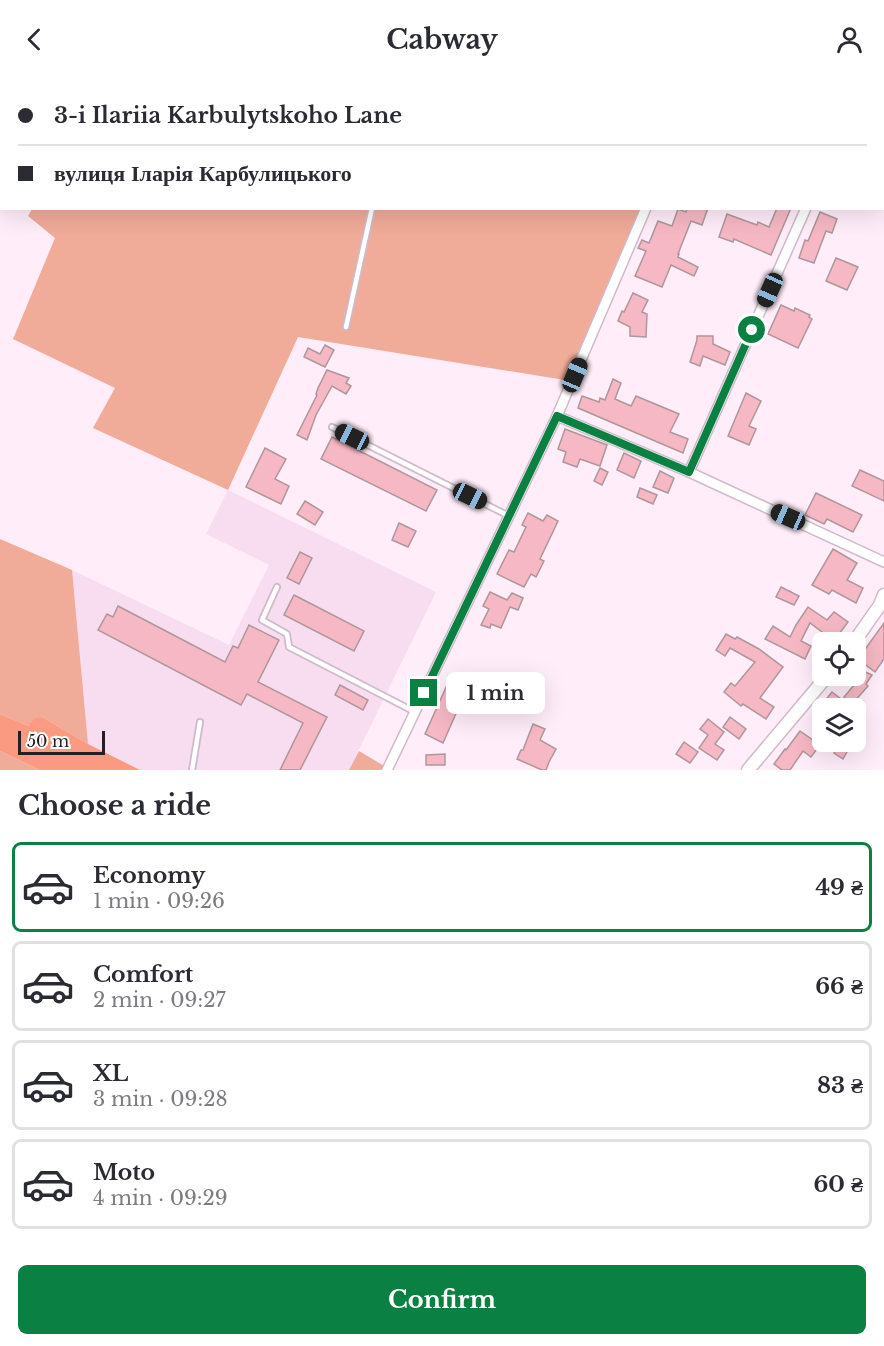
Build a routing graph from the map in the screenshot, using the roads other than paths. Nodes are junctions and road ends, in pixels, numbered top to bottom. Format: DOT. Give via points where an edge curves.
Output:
graph roads {
  1 [pos="372,210"];
  2 [pos="645,210"];
  3 [pos="805,210"];
  4 [pos="346,327"];
  5 [pos="557,416"];
  6 [pos="332,427"];
  7 [pos="689,472"];
  8 [pos="510,516"];
  9 [pos="884,562"];
  10 [pos="277,587"];
  11 [pos="883,602"];
  12 [pos="861,632"];
  13 [pos="819,686"];
  14 [pos="415,712"];
  15 [pos="200,722"];
  16 [pos="391,769"];
  17 [pos="192,770"];
  18 [pos="748,770"];
  1 -- 4 [label="lane"];
  2 -- 5 [label="street"];
  3 -- 7 [label="street"];
  5 -- 7 [label="street"];
  5 -- 8 [label="street"];
  6 -- 8 [label="lane"];
  7 -- 9 [label="street"];
  8 -- 14 [label="street"];
  10 -- 14 [label="lane" via="262,620 287,634 289,647"];
  11 -- 12 [label="main road"];
  13 -- 18 [label="main road"];
  14 -- 16 [label="street"];
  15 -- 17 [label="lane"];
}
